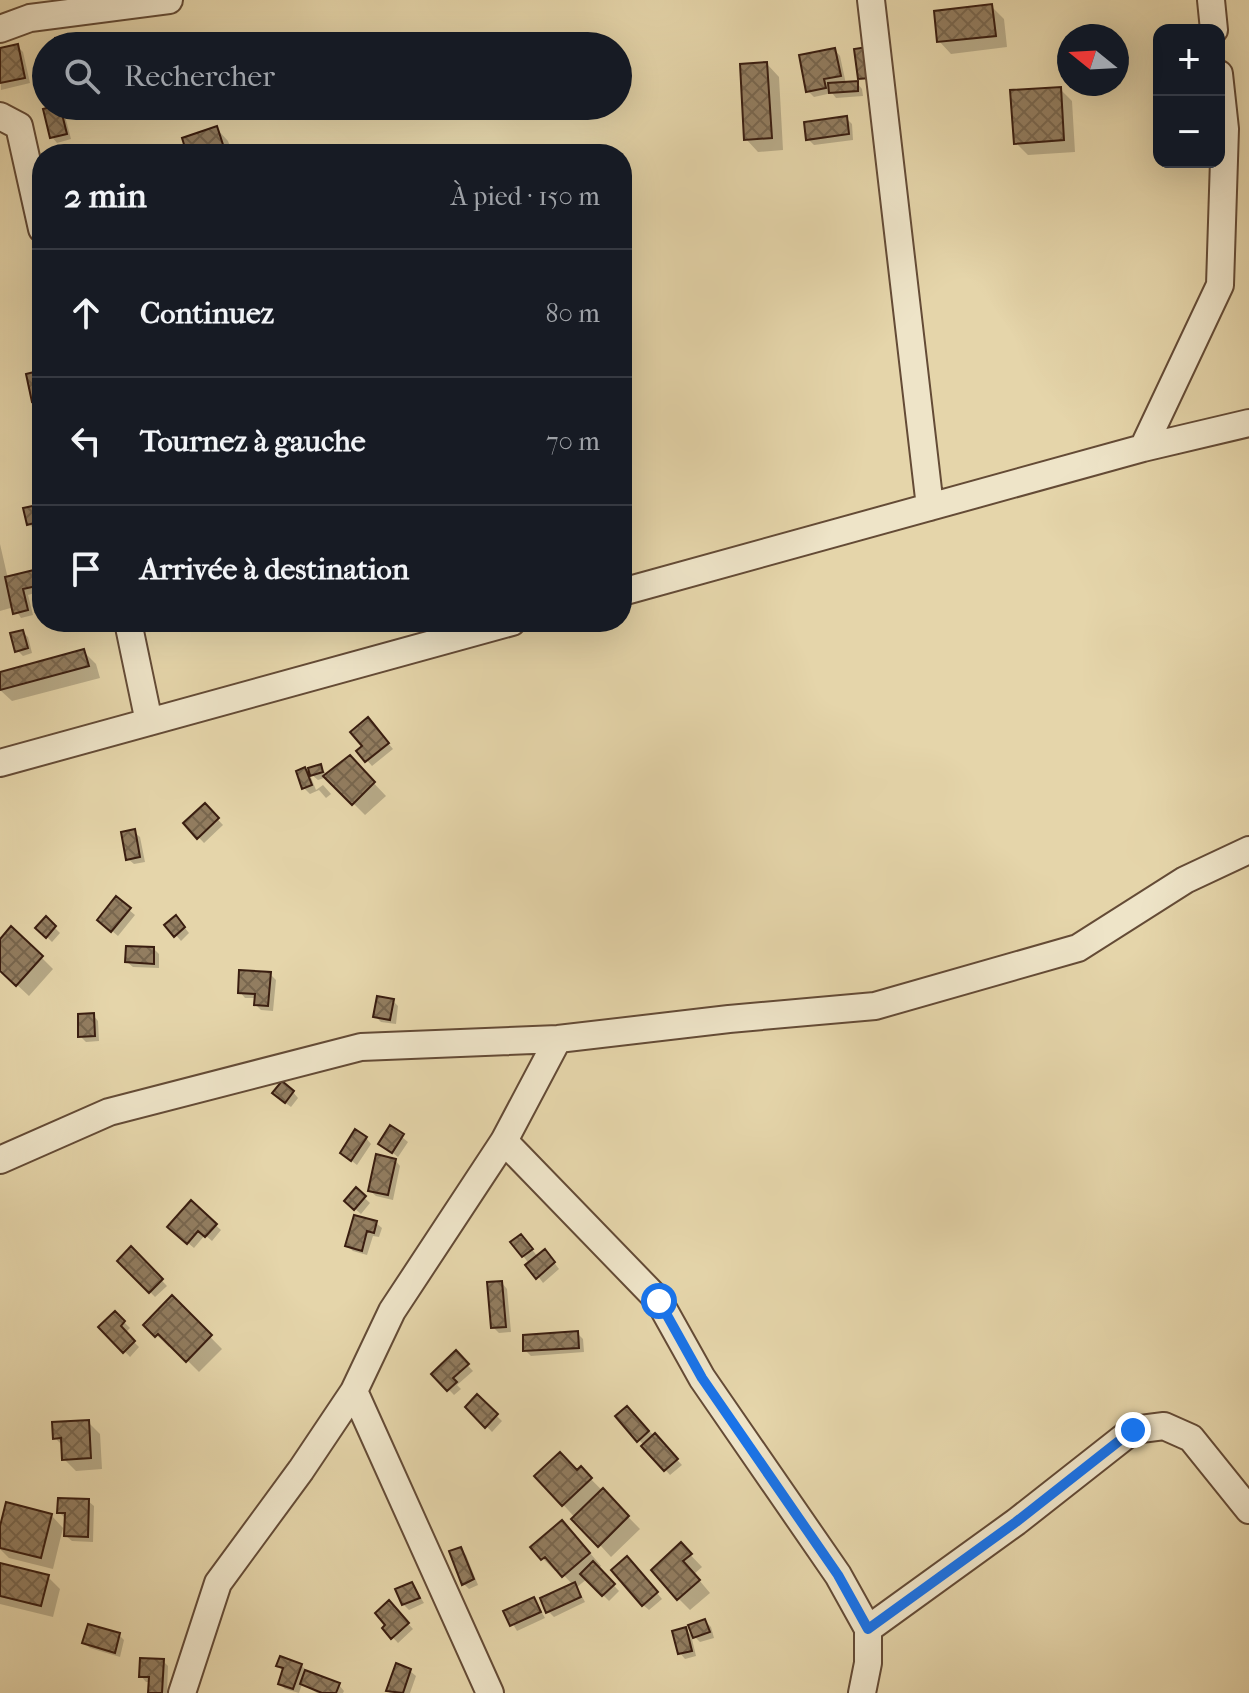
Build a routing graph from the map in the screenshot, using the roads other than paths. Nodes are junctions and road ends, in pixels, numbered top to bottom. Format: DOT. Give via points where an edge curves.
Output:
graph roads {
  1 [pos="169,0"];
  2 [pos="871,0"];
  3 [pos="1211,0"];
  4 [pos="1213,24"];
  5 [pos="0,29"];
  6 [pos="1221,96"];
  7 [pos="0,116"];
  8 [pos="32,184"];
  9 [pos="1249,423"];
  10 [pos="1143,448"];
  11 [pos="930,507"];
  12 [pos="632,589"];
  13 [pos="130,632"];
  14 [pos="476,632"];
  15 [pos="149,722"];
  16 [pos="0,763"];
  17 [pos="1249,850"];
  18 [pos="558,1039"];
  19 [pos="504,1141"];
  20 [pos="0,1160"];
  21 [pos="354,1391"];
  22 [pos="1249,1510"];
  23 [pos="868,1629"];
  24 [pos="182,1693"];
  25 [pos="490,1693"];
  26 [pos="862,1693"];
  1 -- 5 [label="street" via="30,18"];
  2 -- 11 [label="street"];
  3 -- 4 [label="street"];
  6 -- 10 [label="street" via="1220,285"];
  7 -- 8 [label="street" via="19,126"];
  9 -- 10 [label="street"];
  10 -- 11 [label="street"];
  11 -- 12 [label="street"];
  13 -- 15 [label="street"];
  14 -- 15 [label="street"];
  15 -- 16 [label="street"];
  17 -- 18 [label="street" via="1185,880 1078,948 875,1006"];
  18 -- 19 [label="street"];
  18 -- 20 [label="street" via="361,1047 109,1112"];
  19 -- 21 [label="street" via="392,1311"];
  19 -- 23 [label="street" via="659,1301 702,1378 838,1575"];
  21 -- 24 [label="street" via="218,1583"];
  21 -- 25 [label="street"];
  22 -- 23 [label="street" via="1191,1438 1164,1426 1133,1430"];
  23 -- 26 [label="street"];
}
